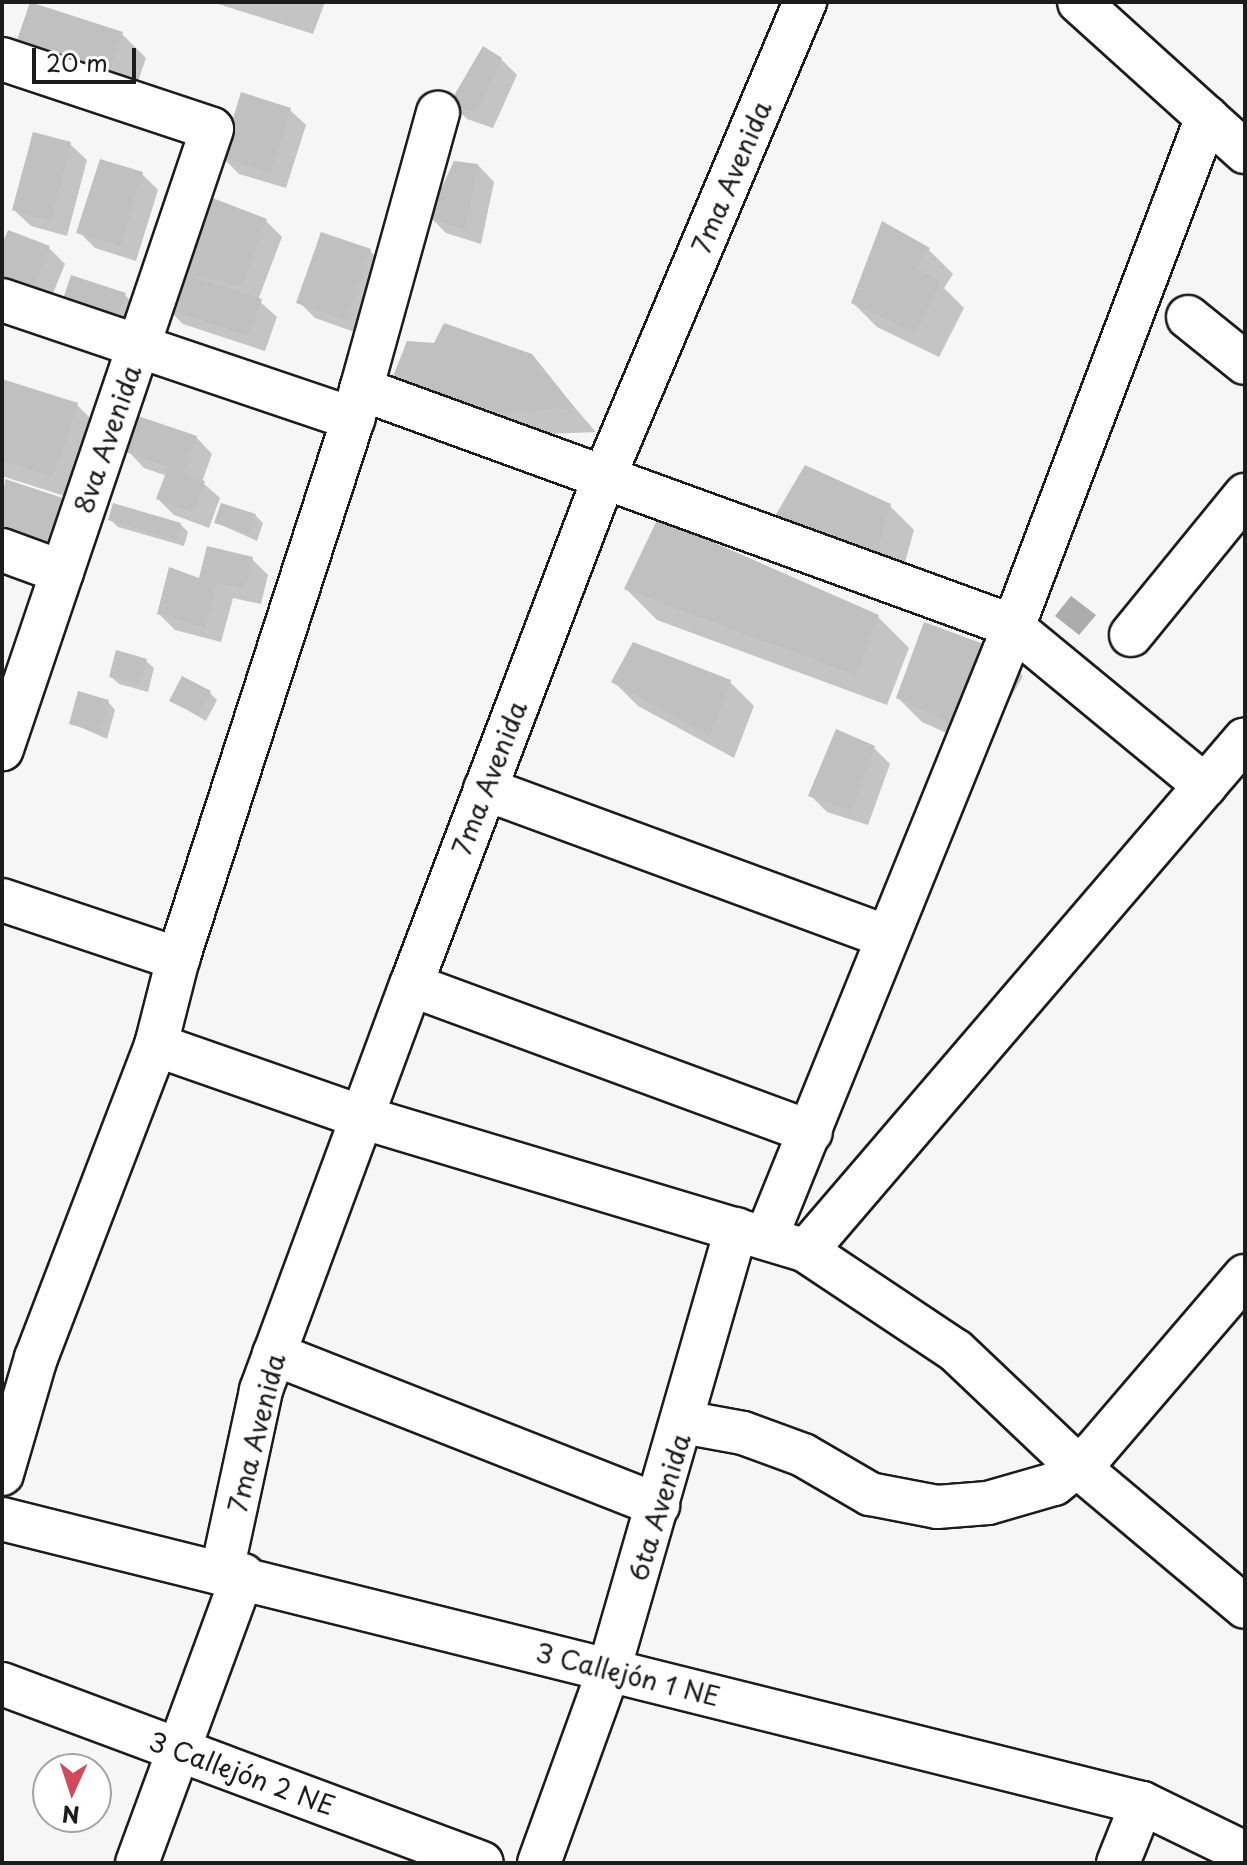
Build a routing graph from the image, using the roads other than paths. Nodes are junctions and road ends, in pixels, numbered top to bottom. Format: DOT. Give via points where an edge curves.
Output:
graph roads {
  1 [pos="805,2"];
  2 [pos="1079,2"];
  3 [pos="2,59"];
  4 [pos="438,113"];
  5 [pos="1207,117"];
  6 [pos="1245,152"];
  7 [pos="2,300"];
  8 [pos="1188,317"];
  9 [pos="140,343"];
  10 [pos="1245,363"];
  11 [pos="357,404"];
  12 [pos="605,475"];
  13 [pos="1245,495"];
  14 [pos="2,550"];
  15 [pos="62,572"];
  16 [pos="1010,625"];
  17 [pos="1131,635"];
  18 [pos="1245,739"];
  19 [pos="2,749"];
  20 [pos="1205,786"];
  21 [pos="485,789"];
  22 [pos="2,900"];
  23 [pos="887,937"];
  24 [pos="178,959"];
  25 [pos="411,985"];
  26 [pos="156,1045"];
  27 [pos="364,1118"];
  28 [pos="811,1132"];
  29 [pos="751,1234"];
  30 [pos="806,1251"];
  31 [pos="1245,1276"];
  32 [pos="274,1354"];
  33 [pos="11,1403"];
  34 [pos="683,1422"];
  35 [pos="1077,1466"];
  36 [pos="2,1474"];
  37 [pos="658,1505"];
  38 [pos="2,1519"];
  39 [pos="233,1573"];
  40 [pos="1245,1607"];
  41 [pos="609,1670"];
  42 [pos="2,1684"];
  43 [pos="179,1749"];
  44 [pos="1142,1803"];
  45 [pos="1245,1853"];
  46 [pos="137,1863"];
  47 [pos="482,1863"];
  48 [pos="539,1863"];
  49 [pos="1118,1863"];
  1 -- 12 [label="street, 7ma Avenida"];
  2 -- 5 [label="street"];
  3 -- 9 [label="street, 8va Avenida" via="212,129"];
  4 -- 11 [label="street"];
  5 -- 6 [label="street"];
  5 -- 16 [label="street"];
  7 -- 9 [label="street"];
  8 -- 10 [label="street"];
  9 -- 11 [label="street"];
  9 -- 15 [label="street, 8va Avenida"];
  11 -- 12 [label="street"];
  11 -- 24 [label="street"];
  12 -- 16 [label="street"];
  12 -- 21 [label="street, 7ma Avenida"];
  13 -- 17 [label="street"];
  14 -- 15 [label="street"];
  15 -- 19 [label="street, 8va Avenida"];
  16 -- 20 [label="street"];
  16 -- 23 [label="street"];
  18 -- 20 [label="street"];
  20 -- 30 [label="street"];
  21 -- 23 [label="street"];
  21 -- 25 [label="street, 7ma Avenida"];
  22 -- 24 [label="street"];
  23 -- 28 [label="street"];
  24 -- 26 [label="street"];
  25 -- 27 [label="street, 7ma Avenida"];
  25 -- 28 [label="street"];
  26 -- 27 [label="street"];
  26 -- 33 [label="street"];
  27 -- 29 [label="street"];
  27 -- 32 [label="street, 7ma Avenida"];
  28 -- 29 [label="street"];
  29 -- 30 [label="street"];
  29 -- 34 [label="street"];
  30 -- 35 [label="street" via="956,1351"];
  31 -- 35 [label="street, 6ta Avenida"];
  32 -- 37 [label="street"];
  32 -- 39 [label="street, 7ma Avenida" via="261,1390"];
  33 -- 36 [label="street"];
  34 -- 35 [label="street, 6ta Avenida" via="743,1433 803,1455 870,1494 937,1507 988,1503 1054,1484"];
  34 -- 37 [label="street, 6ta Avenida"];
  35 -- 40 [label="street"];
  37 -- 41 [label="street, 6ta Avenida"];
  38 -- 39 [label="street, 3 Callejón 1 NE"];
  39 -- 41 [label="street, 3 Callejón 1 NE"];
  39 -- 43 [label="street, 7ma Avenida"];
  41 -- 44 [label="street, 3 Callejón 1 NE"];
  41 -- 48 [label="street, 6ta Avenida"];
  42 -- 43 [label="street, 3 Callejón 2 NE"];
  43 -- 46 [label="street, 7ma Avenida"];
  43 -- 47 [label="street, 3 Callejón 2 NE"];
  44 -- 45 [label="street, 3 Callejón 1 NE"];
  44 -- 49 [label="street"];
}
